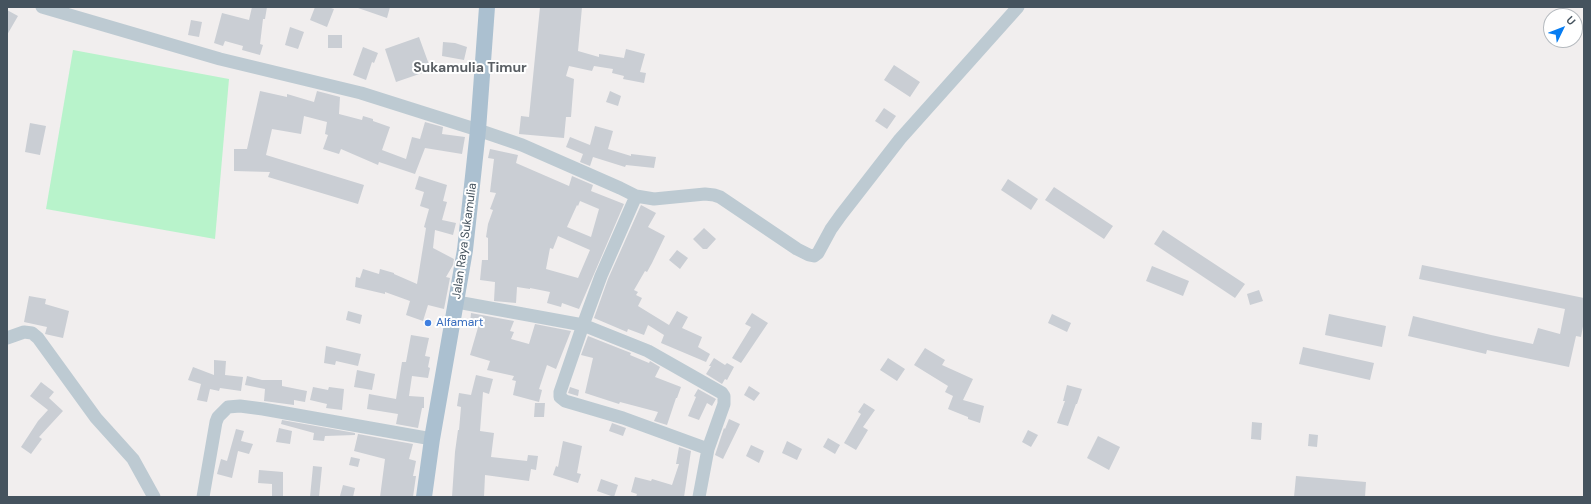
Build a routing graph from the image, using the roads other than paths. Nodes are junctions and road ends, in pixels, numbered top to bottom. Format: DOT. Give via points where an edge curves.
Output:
graph roads {
  1 [pos="42,7"];
  2 [pos="487,7"];
  3 [pos="1018,7"];
  4 [pos="478,130"];
  5 [pos="636,196"];
  6 [pos="457,302"];
  7 [pos="583,324"];
  8 [pos="7,338"];
  9 [pos="432,440"];
  10 [pos="708,449"];
  11 [pos="154,497"];
  12 [pos="203,497"];
  13 [pos="424,497"];
  14 [pos="699,497"];
  1 -- 4 [label="street" via="220,59 361,93"];
  2 -- 4 [label="main road, Jalan Raya Sukamulia"];
  3 -- 5 [label="street" via="900,139 841,215 814,256 797,250 720,197 705,194 654,199"];
  4 -- 5 [label="street" via="522,145"];
  4 -- 6 [label="main road, Jalan Raya Sukamulia"];
  5 -- 7 [label="street"];
  6 -- 7 [label="street"];
  6 -- 9 [label="main road, Jalan Raya Sukamulia"];
  7 -- 10 [label="street" via="648,352 722,393 724,404"];
  7 -- 10 [label="street" via="560,392 562,399"];
  8 -- 11 [label="street" via="24,332 32,333 38,338 96,418 133,460"];
  9 -- 12 [label="street" via="263,409 228,407 216,422"];
  9 -- 13 [label="main road, Jalan Raya Sukamulia"];
  10 -- 14 [label="street"];
}
